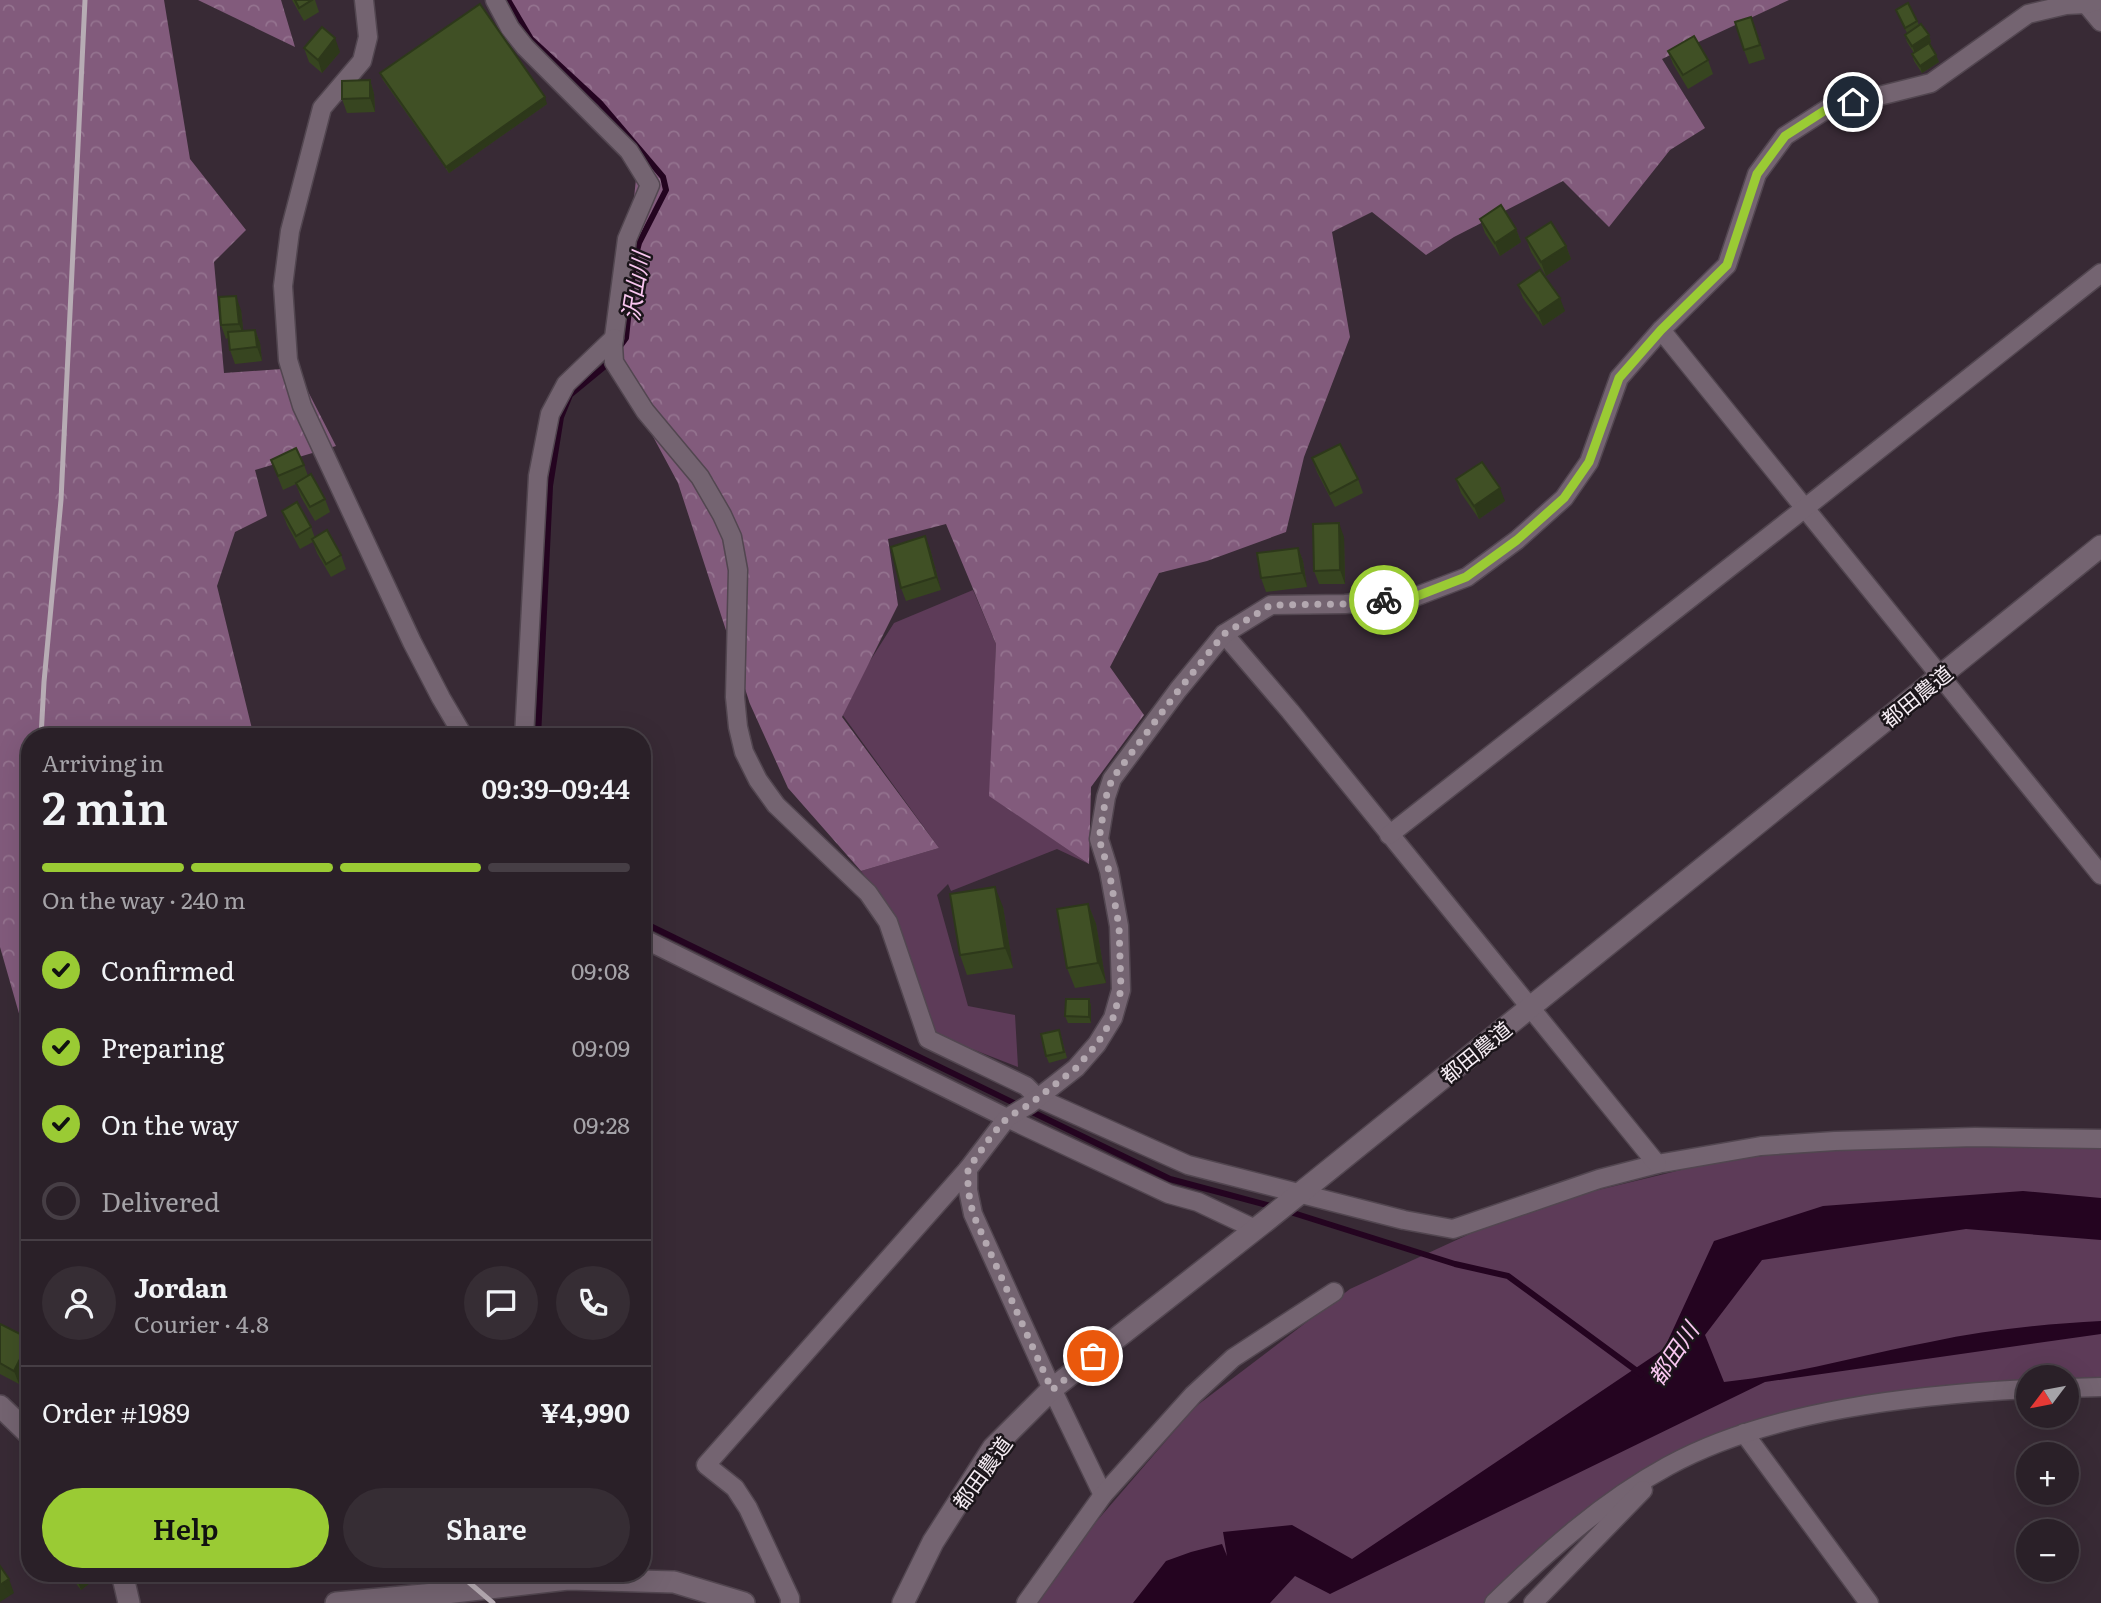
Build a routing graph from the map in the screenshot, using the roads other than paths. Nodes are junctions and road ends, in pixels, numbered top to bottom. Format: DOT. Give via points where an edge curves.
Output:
graph roads {
  1 [pos="363,0"];
  2 [pos="495,0"];
  3 [pos="2094,2"];
  4 [pos="2101,22"];
  5 [pos="2101,272"];
  6 [pos="1661,330"];
  7 [pos="614,348"];
  8 [pos="1805,508"];
  9 [pos="2101,546"];
  10 [pos="1224,634"];
  11 [pos="1940,675"];
  12 [pos="459,728"];
  13 [pos="524,728"];
  14 [pos="1389,835"];
  15 [pos="2101,875"];
  16 [pos="651,942"];
  17 [pos="1529,1008"];
  18 [pos="1022,1108"];
  19 [pos="2101,1139"];
  20 [pos="1657,1164"];
  21 [pos="968,1169"];
  22 [pos="1296,1196"];
  23 [pos="1261,1224"];
  24 [pos="1334,1292"];
  25 [pos="2079,1388"];
  26 [pos="2101,1388"];
  27 [pos="1052,1390"];
  28 [pos="2016,1390"];
  29 [pos="0,1406"];
  30 [pos="21,1426"];
  31 [pos="1744,1433"];
  32 [pos="1667,1466"];
  33 [pos="1103,1495"];
  34 [pos="651,1581"];
  35 [pos="124,1582"];
  36 [pos="549,1582"];
  37 [pos="450,1598"];
  38 [pos="129,1603"];
  39 [pos="336,1603"];
  40 [pos="744,1603"];
  41 [pos="790,1603"];
  42 [pos="903,1603"];
  43 [pos="1027,1603"];
  44 [pos="1494,1603"];
  45 [pos="1534,1603"];
  46 [pos="1869,1603"];
  1 -- 12 [label="street" via="368,37 362,61 323,108 290,230 283,286 288,360 302,406 412,642"];
  2 -- 7 [label="street" via="525,47 629,151 650,185 627,239"];
  3 -- 4 [label="street"];
  3 -- 6 [label="street" via="2028,14 1931,83 1827,109 1785,136 1757,174 1727,265"];
  5 -- 8 [label="street"];
  6 -- 8 [label="street"];
  6 -- 10 [label="street" via="1619,378 1589,462 1564,498 1466,577 1412,598 1271,605"];
  7 -- 13 [label="street" via="566,384 550,414 538,476"];
  7 -- 18 [label="street" via="645,411 700,477 732,537 738,569 738,727 758,780 776,805 868,892 888,922 928,1040 1026,1086"];
  8 -- 11 [label="street"];
  8 -- 14 [label="street"];
  9 -- 11 [label="street, 都田農道"];
  10 -- 14 [label="street"];
  10 -- 18 [label="street" via="1112,779 1106,797 1099,839 1119,926 1121,990 1113,1018 1076,1068"];
  11 -- 15 [label="street"];
  11 -- 17 [label="street, 都田農道"];
  14 -- 17 [label="street"];
  16 -- 18 [label="street"];
  17 -- 20 [label="street"];
  17 -- 22 [label="street, 都田農道"];
  18 -- 21 [label="street" via="992,1135"];
  18 -- 22 [label="street" via="1188,1165"];
  18 -- 23 [label="street" via="1169,1194"];
  19 -- 20 [label="street" via="1835,1141 1761,1146"];
  20 -- 22 [label="street" via="1453,1229"];
  21 -- 27 [label="street" via="973,1214"];
  21 -- 41 [label="street" via="706,1465 735,1488 748,1508"];
  22 -- 23 [label="street, 都田農道"];
  23 -- 27 [label="street, 都田農道"];
  24 -- 33 [label="street" via="1233,1358 1193,1395"];
  25 -- 26 [label="street"];
  27 -- 33 [label="street"];
  27 -- 42 [label="street, 都田農道" via="993,1448 933,1542"];
  28 -- 31 [label="street" via="1871,1405"];
  29 -- 30 [label="street"];
  31 -- 32 [label="street"];
  31 -- 46 [label="street"];
  32 -- 44 [label="street" via="1558,1542"];
  32 -- 45 [label="street"];
  33 -- 43 [label="street"];
  34 -- 40 [label="street" via="674,1582"];
  35 -- 38 [label="street"];
  36 -- 37 [label="street"];
  37 -- 39 [label="street"];
}
